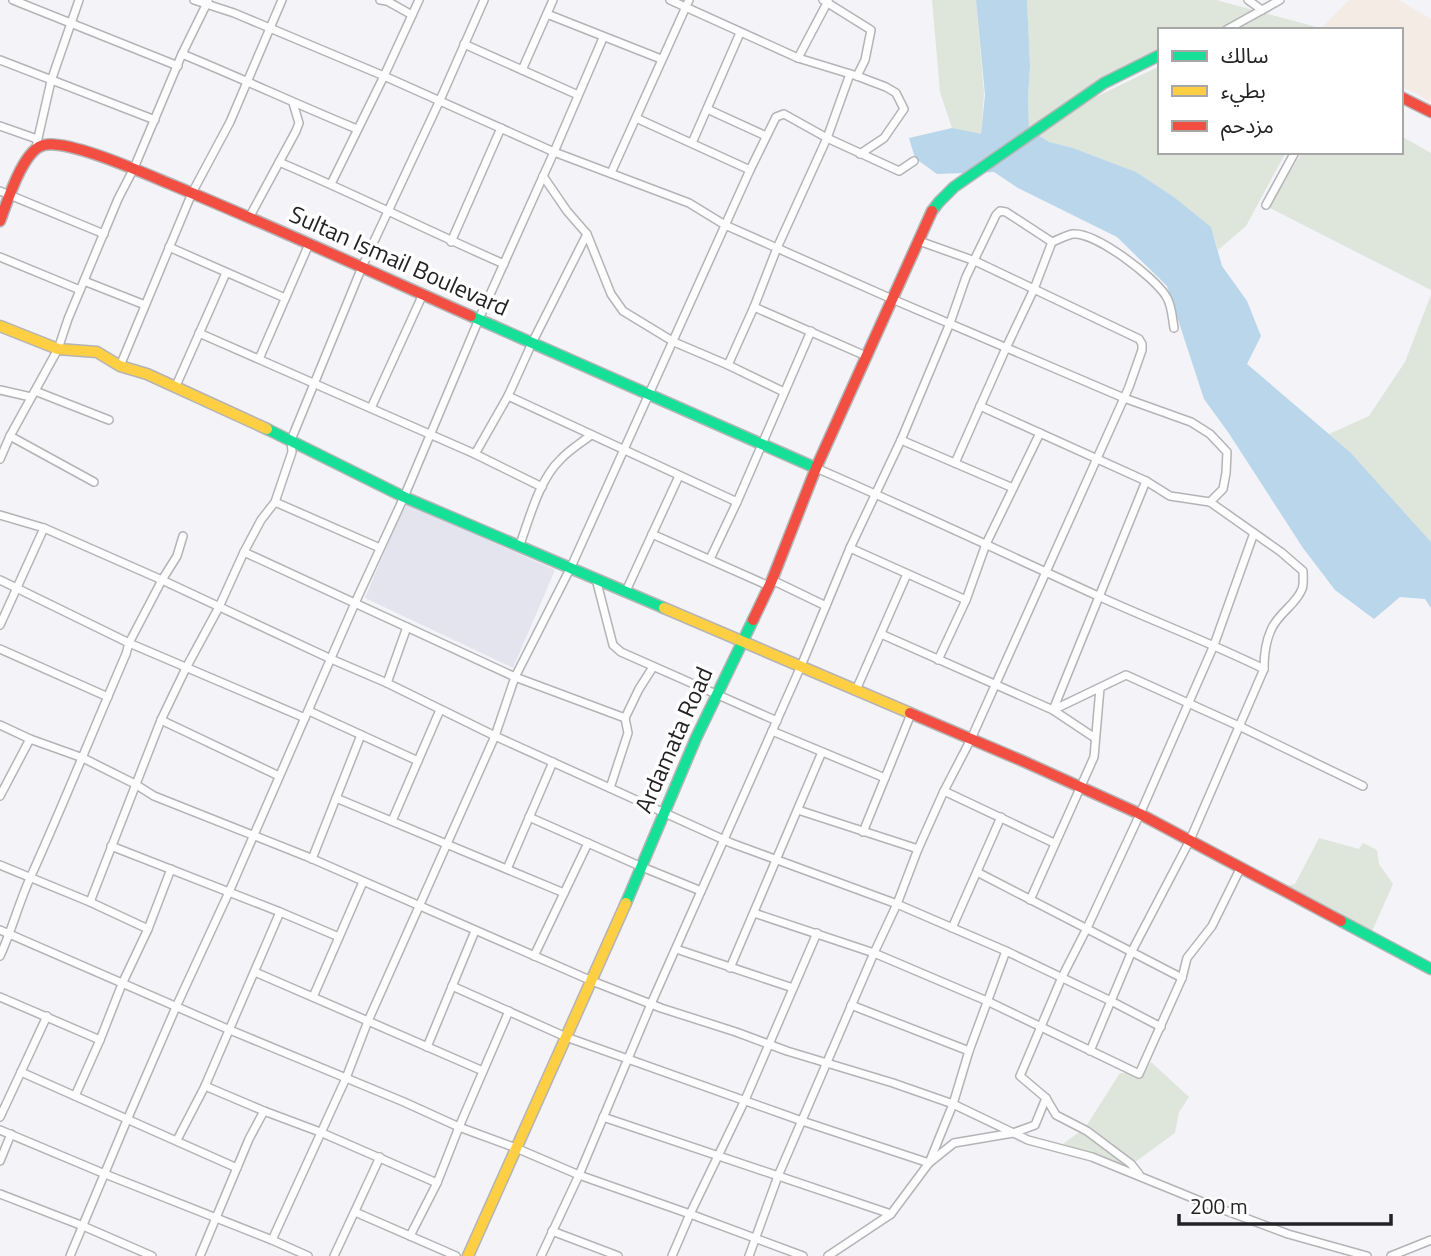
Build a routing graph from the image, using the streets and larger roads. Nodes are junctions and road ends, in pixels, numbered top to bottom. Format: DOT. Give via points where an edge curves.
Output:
graph roads {
  1 [pos="13,0"];
  2 [pos="79,0"];
  3 [pos="194,0"];
  4 [pos="282,0"];
  5 [pos="380,0"];
  6 [pos="419,0"];
  7 [pos="484,0"];
  8 [pos="553,0"];
  9 [pos="670,0"];
  10 [pos="1248,0"];
  11 [pos="1280,0"];
  12 [pos="827,1"];
  13 [pos="207,2"];
  14 [pos="687,3"];
  15 [pos="1262,10"];
  16 [pos="547,14"];
  17 [pos="412,15"];
  18 [pos="72,23"];
  19 [pos="270,28"];
  20 [pos="1230,28"];
  21 [pos="740,33"];
  22 [pos="603,38"];
  23 [pos="464,44"];
  24 [pos="182,54"];
  25 [pos="1158,56"];
  26 [pos="799,58"];
  27 [pos="0,60"];
  28 [pos="661,60"];
  29 [pos="178,66"];
  30 [pos="522,70"];
  31 [pos="854,75"];
  32 [pos="384,76"];
  33 [pos="51,81"];
  34 [pos="248,81"];
  35 [pos="578,95"];
  36 [pos="1403,98"];
  37 [pos="440,100"];
  38 [pos="293,103"];
  39 [pos="707,109"];
  40 [pos="1431,112"];
  41 [pos="636,118"];
  42 [pos="155,120"];
  43 [pos="0,126"];
  44 [pos="501,128"];
  45 [pos="357,130"];
  46 [pos="766,136"];
  47 [pos="827,138"];
  48 [pos="37,143"];
  49 [pos="692,143"];
  50 [pos="554,152"];
  51 [pos="860,153"];
  52 [pos="1294,154"];
  53 [pos="914,161"];
  54 [pos="279,162"];
  55 [pos="134,168"];
  56 [pos="750,170"];
  57 [pos="611,173"];
  58 [pos="543,176"];
  59 [pos="331,184"];
  60 [pos="0,191"];
  61 [pos="192,193"];
  62 [pos="10,195"];
  63 [pos="1266,205"];
  64 [pos="387,211"];
  65 [pos="250,216"];
  66 [pos="0,221"];
  67 [pos="725,225"];
  68 [pos="103,234"];
  69 [pos="587,234"];
  70 [pos="919,241"];
  71 [pos="451,242"];
  72 [pos="1052,242"];
  73 [pos="309,244"];
  74 [pos="169,247"];
  75 [pos="777,248"];
  76 [pos="0,257"];
  77 [pos="975,261"];
  78 [pos="504,264"];
  79 [pos="362,267"];
  80 [pos="226,273"];
  81 [pos="85,281"];
  82 [pos="1034,289"];
  83 [pos="80,290"];
  84 [pos="423,294"];
  85 [pos="285,298"];
  86 [pos="892,299"];
  87 [pos="145,305"];
  88 [pos="754,307"];
  89 [pos="479,320"];
  90 [pos="950,323"];
  91 [pos="0,326"];
  92 [pos="1174,328"];
  93 [pos="811,331"];
  94 [pos="199,333"];
  95 [pos="674,342"];
  96 [pos="532,343"];
  97 [pos="1006,348"];
  98 [pos="58,349"];
  99 [pos="866,356"];
  100 [pos="259,359"];
  101 [pos="728,365"];
  102 [pos="120,366"];
  103 [pos="314,384"];
  104 [pos="176,388"];
  105 [pos="0,390"];
  106 [pos="784,392"];
  107 [pos="33,394"];
  108 [pos="649,394"];
  109 [pos="508,396"];
  110 [pos="1124,398"];
  111 [pos="980,406"];
  112 [pos="370,408"];
  113 [pos="109,420"];
  114 [pos="1040,433"];
  115 [pos="430,435"];
  116 [pos="591,435"];
  117 [pos="10,436"];
  118 [pos="291,440"];
  119 [pos="901,440"];
  120 [pos="762,445"];
  121 [pos="624,450"];
  122 [pos="475,454"];
  123 [pos="1,455"];
  124 [pos="1097,458"];
  125 [pos="955,464"];
  126 [pos="816,468"];
  127 [pos="679,476"];
  128 [pos="1146,481"];
  129 [pos="94,482"];
  130 [pos="542,487"];
  131 [pos="1013,488"];
  132 [pos="877,494"];
  133 [pos="404,497"];
  134 [pos="275,502"];
  135 [pos="737,502"];
  136 [pos="1210,502"];
  137 [pos="0,515"];
  138 [pos="44,528"];
  139 [pos="1254,533"];
  140 [pos="652,534"];
  141 [pos="183,536"];
  142 [pos="986,544"];
  143 [pos="519,547"];
  144 [pos="380,548"];
  145 [pos="850,548"];
  146 [pos="244,552"];
  147 [pos="710,559"];
  148 [pos="571,567"];
  149 [pos="1046,572"];
  150 [pos="907,574"];
  151 [pos="596,579"];
  152 [pos="0,580"];
  153 [pos="162,580"];
  154 [pos="770,583"];
  155 [pos="17,589"];
  156 [pos="626,591"];
  157 [pos="1100,596"];
  158 [pos="966,600"];
  159 [pos="355,603"];
  160 [pos="827,606"];
  161 [pos="219,607"];
  162 [pos="0,625"];
  163 [pos="407,627"];
  164 [pos="881,634"];
  165 [pos="742,641"];
  166 [pos="129,643"];
  167 [pos="1214,645"];
  168 [pos="0,649"];
  169 [pos="331,659"];
  170 [pos="939,660"];
  171 [pos="801,666"];
  172 [pos="653,667"];
  173 [pos="186,668"];
  174 [pos="1264,669"];
  175 [pos="515,677"];
  176 [pos="387,683"];
  177 [pos="996,684"];
  178 [pos="1100,688"];
  179 [pos="856,690"];
  180 [pos="716,695"];
  181 [pos="107,697"];
  182 [pos="1188,703"];
  183 [pos="440,710"];
  184 [pos="1053,710"];
  185 [pos="911,713"];
  186 [pos="307,714"];
  187 [pos="625,718"];
  188 [pos="161,720"];
  189 [pos="777,722"];
  190 [pos="0,725"];
  191 [pos="1239,726"];
  192 [pos="772,731"];
  193 [pos="361,735"];
  194 [pos="495,736"];
  195 [pos="1096,738"];
  196 [pos="30,739"];
  197 [pos="971,739"];
  198 [pos="822,752"];
  199 [pos="83,758"];
  200 [pos="418,761"];
  201 [pos="553,762"];
  202 [pos="279,776"];
  203 [pos="885,778"];
  204 [pos="135,784"];
  205 [pos="1363,786"];
  206 [pos="1080,787"];
  207 [pos="610,788"];
  208 [pos="944,791"];
  209 [pos="0,795"];
  210 [pos="336,798"];
  211 [pos="798,810"];
  212 [pos="664,812"];
  213 [pos="1140,814"];
  214 [pos="529,817"];
  215 [pos="1001,817"];
  216 [pos="392,821"];
  217 [pos="863,832"];
  218 [pos="253,835"];
  219 [pos="724,839"];
  220 [pos="1190,840"];
  221 [pos="588,843"];
  222 [pos="1055,843"];
  223 [pos="447,844"];
  224 [pos="111,846"];
  225 [pos="918,849"];
  226 [pos="312,859"];
  227 [pos="777,860"];
  228 [pos="0,865"];
  229 [pos="642,867"];
  230 [pos="1241,867"];
  231 [pos="171,869"];
  232 [pos="507,869"];
  233 [pos="977,872"];
  234 [pos="30,878"];
  235 [pos="363,882"];
  236 [pos="702,891"];
  237 [pos="229,892"];
  238 [pos="564,892"];
  239 [pos="1030,900"];
  240 [pos="90,902"];
  241 [pos="897,904"];
  242 [pos="419,906"];
  243 [pos="281,912"];
  244 [pos="754,913"];
  245 [pos="953,928"];
  246 [pos="1087,928"];
  247 [pos="148,929"];
  248 [pos="0,930"];
  249 [pos="475,931"];
  250 [pos="817,933"];
  251 [pos="10,935"];
  252 [pos="340,937"];
  253 [pos="676,949"];
  254 [pos="1006,951"];
  255 [pos="1132,951"];
  256 [pos="874,953"];
  257 [pos="0,956"];
  258 [pos="534,956"];
  259 [pos="730,968"];
  260 [pos="1431,969"];
  261 [pos="255,972"];
  262 [pos="1062,977"];
  263 [pos="1182,978"];
  264 [pos="592,982"];
  265 [pos="122,984"];
  266 [pos="452,986"];
  267 [pos="793,988"];
  268 [pos="0,997"];
  269 [pos="313,997"];
  270 [pos="987,1001"];
  271 [pos="1111,1001"];
  272 [pos="652,1004"];
  273 [pos="852,1004"];
  274 [pos="176,1007"];
  275 [pos="509,1011"];
  276 [pos="47,1016"];
  277 [pos="368,1021"];
  278 [pos="1040,1027"];
  279 [pos="1161,1027"];
  280 [pos="230,1030"];
  281 [pos="566,1037"];
  282 [pos="100,1040"];
  283 [pos="769,1044"];
  284 [pos="426,1047"];
  285 [pos="969,1051"];
  286 [pos="1090,1051"];
  287 [pos="628,1059"];
  288 [pos="826,1063"];
  289 [pos="483,1071"];
  290 [pos="21,1072"];
  291 [pos="346,1078"];
  292 [pos="205,1086"];
  293 [pos="75,1096"];
  294 [pos="1046,1098"];
  295 [pos="745,1100"];
  296 [pos="953,1104"];
  297 [pos="264,1111"];
  298 [pos="603,1116"];
  299 [pos="0,1117"];
  300 [pos="127,1120"];
  301 [pos="802,1121"];
  302 [pos="459,1127"];
  303 [pos="0,1130"];
  304 [pos="320,1132"];
  305 [pos="1013,1133"];
  306 [pos="11,1134"];
  307 [pos="177,1140"];
  308 [pos="516,1148"];
  309 [pos="718,1155"];
  310 [pos="380,1157"];
  311 [pos="0,1161"];
  312 [pos="929,1163"];
  313 [pos="237,1168"];
  314 [pos="105,1174"];
  315 [pos="579,1175"];
  316 [pos="778,1176"];
  317 [pos="1141,1177"];
  318 [pos="437,1183"];
  319 [pos="0,1194"];
  320 [pos="355,1212"];
  321 [pos="690,1214"];
  322 [pos="891,1214"];
  323 [pos="215,1217"];
  324 [pos="83,1226"];
  325 [pos="552,1231"];
  326 [pos="410,1236"];
  327 [pos="756,1238"];
  328 [pos="272,1240"];
  329 [pos="1431,1240"];
  330 [pos="70,1256"];
  331 [pos="152,1256"];
  332 [pos="200,1256"];
  333 [pos="308,1256"];
  334 [pos="334,1256"];
  335 [pos="456,1256"];
  336 [pos="468,1256"];
  337 [pos="541,1256"];
  338 [pos="618,1256"];
  339 [pos="673,1256"];
  340 [pos="749,1256"];
  341 [pos="803,1256"];
  342 [pos="828,1256"];
  343 [pos="1367,1256"];
  344 [pos="1391,1256"];
  1 -- 18 [label="street"];
  2 -- 18 [label="street"];
  3 -- 13 [label="street"];
  4 -- 19 [label="street"];
  5 -- 17 [label="street"];
  6 -- 17 [label="street"];
  7 -- 23 [label="street"];
  8 -- 16 [label="street"];
  9 -- 14 [label="street"];
  10 -- 15 [label="street"];
  11 -- 15 [label="street"];
  12 -- 26 [label="street"];
  12 -- 31 [label="street" via="871,30 865,60"];
  13 -- 19 [label="street"];
  13 -- 24 [label="street"];
  14 -- 21 [label="street"];
  14 -- 28 [label="street"];
  15 -- 20 [label="street"];
  16 -- 22 [label="street"];
  16 -- 30 [label="street"];
  17 -- 32 [label="street"];
  18 -- 29 [label="street"];
  18 -- 33 [label="street"];
  19 -- 32 [label="street"];
  19 -- 34 [label="street"];
  21 -- 26 [label="street"];
  21 -- 39 [label="street"];
  22 -- 28 [label="street"];
  22 -- 35 [label="street"];
  23 -- 30 [label="street"];
  23 -- 37 [label="street"];
  24 -- 29 [label="street"];
  24 -- 34 [label="street"];
  25 -- 70 [label="street, Ardamata Road" via="1104,83 954,187 927,218"];
  26 -- 31 [label="street"];
  27 -- 33 [label="street"];
  28 -- 41 [label="street"];
  29 -- 42 [label="street"];
  30 -- 35 [label="street"];
  31 -- 47 [label="street"];
  31 -- 51 [label="street" via="896,93 904,109 884,138"];
  32 -- 37 [label="street"];
  32 -- 45 [label="street"];
  33 -- 42 [label="street"];
  33 -- 48 [label="street"];
  34 -- 38 [label="street"];
  34 -- 61 [label="street"];
  35 -- 50 [label="street"];
  36 -- 40 [label="street"];
  37 -- 44 [label="street"];
  37 -- 64 [label="street"];
  38 -- 45 [label="street"];
  38 -- 54 [label="street" via="299,123"];
  39 -- 46 [label="street"];
  39 -- 49 [label="street"];
  41 -- 49 [label="street"];
  41 -- 57 [label="street"];
  42 -- 55 [label="street"];
  43 -- 48 [label="street"];
  44 -- 50 [label="street"];
  44 -- 71 [label="street"];
  45 -- 59 [label="street"];
  46 -- 47 [label="street" via="776,117 784,114"];
  46 -- 56 [label="street"];
  47 -- 51 [label="street"];
  47 -- 75 [label="street"];
  48 -- 55 [label="street, Sultan Ismail Boulevard" via="66,146"];
  48 -- 62 [label="street"];
  49 -- 56 [label="street"];
  50 -- 57 [label="street"];
  50 -- 58 [label="street"];
  51 -- 53 [label="street" via="899,171"];
  52 -- 63 [label="street"];
  54 -- 59 [label="street"];
  54 -- 65 [label="street"];
  55 -- 61 [label="street, Sultan Ismail Boulevard"];
  55 -- 68 [label="street"];
  56 -- 67 [label="street"];
  57 -- 67 [label="street" via="689,203"];
  58 -- 69 [label="street"];
  58 -- 78 [label="street"];
  59 -- 64 [label="street"];
  60 -- 62 [label="street"];
  61 -- 65 [label="street, Sultan Ismail Boulevard"];
  61 -- 74 [label="street"];
  62 -- 66 [label="street"];
  62 -- 68 [label="street"];
  64 -- 71 [label="street"];
  64 -- 79 [label="street"];
  65 -- 73 [label="street, Sultan Ismail Boulevard"];
  67 -- 75 [label="street"];
  67 -- 95 [label="street"];
  68 -- 81 [label="street"];
  69 -- 95 [label="street" via="616,303"];
  69 -- 96 [label="street"];
  70 -- 77 [label="street"];
  70 -- 86 [label="street, Ardamata Road"];
  71 -- 78 [label="street"];
  72 -- 77 [label="street" via="1000,211"];
  72 -- 82 [label="street"];
  72 -- 92 [label="street" via="1072,234 1084,236 1120,255 1168,298"];
  73 -- 79 [label="street, Sultan Ismail Boulevard"];
  73 -- 85 [label="street"];
  74 -- 80 [label="street"];
  74 -- 87 [label="street"];
  75 -- 86 [label="street"];
  75 -- 88 [label="street"];
  76 -- 83 [label="street"];
  77 -- 82 [label="street"];
  77 -- 90 [label="street"];
  78 -- 89 [label="street"];
  79 -- 84 [label="street, Sultan Ismail Boulevard"];
  79 -- 103 [label="street"];
  80 -- 85 [label="street"];
  80 -- 94 [label="street"];
  81 -- 83 [label="street"];
  81 -- 87 [label="street"];
  82 -- 97 [label="street"];
  82 -- 110 [label="street" via="1139,339 1142,349"];
  83 -- 98 [label="street"];
  84 -- 89 [label="street, Sultan Ismail Boulevard"];
  84 -- 112 [label="street"];
  85 -- 100 [label="street"];
  86 -- 90 [label="street"];
  86 -- 99 [label="street, Ardamata Road"];
  87 -- 102 [label="street"];
  88 -- 93 [label="street"];
  88 -- 101 [label="street"];
  89 -- 96 [label="street, Sultan Ismail Boulevard"];
  89 -- 115 [label="street"];
  90 -- 97 [label="street"];
  90 -- 119 [label="street"];
  91 -- 98 [label="street"];
  93 -- 99 [label="street"];
  93 -- 106 [label="street"];
  94 -- 100 [label="street"];
  94 -- 104 [label="street"];
  95 -- 101 [label="street"];
  95 -- 108 [label="street"];
  96 -- 108 [label="street, Sultan Ismail Boulevard"];
  96 -- 109 [label="street"];
  97 -- 110 [label="street"];
  97 -- 111 [label="street"];
  98 -- 102 [label="street" via="97,352"];
  98 -- 107 [label="street"];
  99 -- 126 [label="street, Ardamata Road"];
  100 -- 103 [label="street"];
  101 -- 106 [label="street"];
  102 -- 104 [label="street"];
  103 -- 112 [label="street"];
  103 -- 118 [label="street"];
  104 -- 118 [label="street"];
  105 -- 107 [label="street"];
  106 -- 120 [label="street"];
  107 -- 113 [label="street"];
  107 -- 117 [label="street"];
  108 -- 120 [label="street, Sultan Ismail Boulevard"];
  108 -- 121 [label="street"];
  109 -- 116 [label="street"];
  109 -- 122 [label="street"];
  110 -- 124 [label="street"];
  110 -- 136 [label="street" via="1191,422 1227,452 1223,489"];
  111 -- 114 [label="street"];
  111 -- 125 [label="street"];
  112 -- 115 [label="street"];
  114 -- 124 [label="street"];
  114 -- 131 [label="street"];
  115 -- 122 [label="street"];
  115 -- 133 [label="street"];
  116 -- 121 [label="street"];
  116 -- 130 [label="street" via="560,460"];
  117 -- 123 [label="street"];
  117 -- 129 [label="street"];
  118 -- 133 [label="street"];
  118 -- 134 [label="street" via="292,452"];
  119 -- 125 [label="street"];
  119 -- 132 [label="street"];
  120 -- 126 [label="street, Sultan Ismail Boulevard"];
  120 -- 135 [label="street"];
  121 -- 127 [label="street"];
  121 -- 148 [label="street"];
  122 -- 130 [label="street"];
  124 -- 128 [label="street"];
  124 -- 149 [label="street"];
  125 -- 131 [label="street"];
  126 -- 132 [label="street"];
  126 -- 154 [label="street, Ardamata Road"];
  127 -- 135 [label="street"];
  127 -- 140 [label="street"];
  128 -- 136 [label="street" via="1170,496"];
  128 -- 157 [label="street"];
  130 -- 143 [label="street"];
  131 -- 142 [label="street"];
  132 -- 142 [label="street"];
  132 -- 145 [label="street"];
  133 -- 143 [label="street"];
  133 -- 144 [label="street"];
  134 -- 144 [label="street"];
  134 -- 146 [label="street"];
  135 -- 147 [label="street"];
  136 -- 139 [label="street"];
  137 -- 138 [label="street"];
  138 -- 153 [label="street"];
  138 -- 155 [label="street"];
  139 -- 167 [label="street"];
  139 -- 174 [label="street" via="1303,571 1303,587 1271,628"];
  140 -- 147 [label="street"];
  140 -- 156 [label="street"];
  141 -- 153 [label="street"];
  142 -- 149 [label="street"];
  142 -- 158 [label="street"];
  143 -- 148 [label="street"];
  144 -- 159 [label="street"];
  145 -- 150 [label="street"];
  145 -- 160 [label="street"];
  146 -- 159 [label="street"];
  146 -- 161 [label="street"];
  147 -- 154 [label="street"];
  148 -- 151 [label="street"];
  148 -- 175 [label="street"];
  149 -- 157 [label="street"];
  149 -- 177 [label="street"];
  150 -- 158 [label="street"];
  150 -- 164 [label="street"];
  151 -- 156 [label="street"];
  151 -- 172 [label="street" via="613,645"];
  152 -- 155 [label="street"];
  153 -- 161 [label="street"];
  153 -- 166 [label="street"];
  154 -- 160 [label="street"];
  154 -- 165 [label="street, Ardamata Road"];
  155 -- 162 [label="street"];
  155 -- 166 [label="street"];
  156 -- 165 [label="street"];
  157 -- 167 [label="street"];
  157 -- 184 [label="street"];
  158 -- 170 [label="street"];
  159 -- 163 [label="street"];
  159 -- 169 [label="street"];
  160 -- 171 [label="street"];
  161 -- 169 [label="street"];
  161 -- 173 [label="street"];
  163 -- 175 [label="street"];
  163 -- 176 [label="street"];
  164 -- 170 [label="street"];
  164 -- 179 [label="street"];
  165 -- 171 [label="street"];
  165 -- 180 [label="street, Ardamata Road"];
  166 -- 173 [label="street"];
  166 -- 181 [label="street"];
  167 -- 174 [label="street"];
  167 -- 182 [label="street"];
  168 -- 181 [label="street"];
  169 -- 176 [label="street"];
  169 -- 186 [label="street"];
  170 -- 177 [label="street"];
  171 -- 179 [label="street"];
  171 -- 189 [label="street"];
  172 -- 180 [label="street"];
  172 -- 187 [label="street"];
  173 -- 186 [label="street"];
  173 -- 188 [label="street"];
  174 -- 191 [label="street"];
  175 -- 187 [label="street"];
  175 -- 194 [label="street"];
  176 -- 183 [label="street"];
  177 -- 184 [label="street"];
  177 -- 197 [label="street"];
  178 -- 182 [label="street" via="1126,675"];
  178 -- 184 [label="street"];
  178 -- 195 [label="street"];
  179 -- 185 [label="street"];
  180 -- 189 [label="street"];
  180 -- 212 [label="street, Ardamata Road"];
  181 -- 199 [label="street"];
  182 -- 191 [label="street"];
  182 -- 213 [label="street"];
  183 -- 194 [label="street"];
  183 -- 200 [label="street"];
  184 -- 195 [label="street"];
  185 -- 197 [label="street"];
  185 -- 203 [label="street"];
  186 -- 193 [label="street"];
  186 -- 202 [label="street"];
  187 -- 207 [label="street" via="628,733"];
  188 -- 202 [label="street"];
  188 -- 204 [label="street"];
  189 -- 192 [label="street"];
  190 -- 196 [label="street"];
  191 -- 205 [label="street"];
  191 -- 220 [label="street"];
  192 -- 198 [label="street"];
  192 -- 219 [label="street"];
  193 -- 200 [label="street"];
  193 -- 210 [label="street"];
  194 -- 201 [label="street"];
  194 -- 223 [label="street"];
  195 -- 206 [label="street" via="1094,757"];
  196 -- 199 [label="street"];
  196 -- 209 [label="street"];
  197 -- 206 [label="street"];
  197 -- 208 [label="street"];
  198 -- 203 [label="street"];
  198 -- 211 [label="street"];
  199 -- 204 [label="street"];
  199 -- 234 [label="street"];
  200 -- 216 [label="street"];
  201 -- 207 [label="street"];
  201 -- 214 [label="street"];
  202 -- 218 [label="street"];
  203 -- 217 [label="street"];
  204 -- 218 [label="street"];
  204 -- 224 [label="street"];
  206 -- 213 [label="street"];
  206 -- 222 [label="street"];
  207 -- 212 [label="street"];
  208 -- 215 [label="street"];
  208 -- 225 [label="street"];
  210 -- 216 [label="street"];
  210 -- 226 [label="street"];
  211 -- 217 [label="street"];
  211 -- 227 [label="street"];
  212 -- 219 [label="street"];
  212 -- 229 [label="street, Ardamata Road"];
  213 -- 220 [label="street"];
  213 -- 246 [label="street"];
  214 -- 221 [label="street"];
  214 -- 232 [label="street"];
  215 -- 222 [label="street"];
  215 -- 233 [label="street"];
  216 -- 223 [label="street"];
  217 -- 225 [label="street"];
  218 -- 226 [label="street"];
  218 -- 237 [label="street"];
  219 -- 227 [label="street"];
  219 -- 236 [label="street"];
  220 -- 230 [label="street"];
  220 -- 255 [label="street"];
  221 -- 229 [label="street"];
  221 -- 238 [label="street"];
  222 -- 239 [label="street"];
  223 -- 232 [label="street"];
  223 -- 242 [label="street"];
  224 -- 231 [label="street"];
  224 -- 240 [label="street"];
  225 -- 241 [label="street"];
  226 -- 235 [label="street"];
  227 -- 241 [label="street"];
  227 -- 244 [label="street"];
  228 -- 234 [label="street"];
  229 -- 236 [label="street"];
  229 -- 264 [label="street, Ardamata Road"];
  230 -- 260 [label="street"];
  230 -- 263 [label="street" via="1212,926 1187,958"];
  231 -- 237 [label="street"];
  231 -- 247 [label="street"];
  232 -- 238 [label="street"];
  233 -- 239 [label="street"];
  233 -- 245 [label="street"];
  234 -- 240 [label="street"];
  234 -- 251 [label="street"];
  235 -- 242 [label="street"];
  235 -- 252 [label="street"];
  236 -- 253 [label="street"];
  237 -- 243 [label="street"];
  237 -- 274 [label="street"];
  238 -- 258 [label="street"];
  239 -- 246 [label="street"];
  240 -- 247 [label="street"];
  241 -- 245 [label="street"];
  241 -- 256 [label="street"];
  242 -- 249 [label="street"];
  242 -- 277 [label="street"];
  243 -- 252 [label="street"];
  243 -- 261 [label="street"];
  244 -- 250 [label="street"];
  244 -- 259 [label="street"];
  245 -- 254 [label="street"];
  246 -- 255 [label="street"];
  246 -- 262 [label="street"];
  247 -- 265 [label="street"];
  248 -- 251 [label="street"];
  249 -- 258 [label="street"];
  249 -- 266 [label="street"];
  250 -- 256 [label="street"];
  250 -- 267 [label="street"];
  251 -- 257 [label="street"];
  251 -- 265 [label="street"];
  252 -- 269 [label="street"];
  253 -- 259 [label="street"];
  253 -- 272 [label="street"];
  254 -- 262 [label="street"];
  254 -- 270 [label="street"];
  255 -- 263 [label="street"];
  255 -- 271 [label="street"];
  256 -- 270 [label="street"];
  256 -- 273 [label="street"];
  258 -- 264 [label="street"];
  259 -- 267 [label="street"];
  261 -- 269 [label="street"];
  261 -- 280 [label="street"];
  262 -- 271 [label="street"];
  262 -- 278 [label="street"];
  263 -- 279 [label="street"];
  264 -- 272 [label="street"];
  264 -- 281 [label="street, Ardamata Road"];
  265 -- 274 [label="street"];
  265 -- 282 [label="street"];
  266 -- 275 [label="street"];
  266 -- 284 [label="street"];
  267 -- 283 [label="street"];
  268 -- 276 [label="street"];
  269 -- 277 [label="street"];
  270 -- 278 [label="street"];
  270 -- 285 [label="street"];
  271 -- 279 [label="street"];
  271 -- 286 [label="street"];
  272 -- 283 [label="street"];
  272 -- 287 [label="street"];
  273 -- 285 [label="street"];
  273 -- 288 [label="street"];
  274 -- 280 [label="street"];
  274 -- 300 [label="street"];
  275 -- 281 [label="street"];
  275 -- 289 [label="street"];
  276 -- 282 [label="street"];
  276 -- 290 [label="street"];
  277 -- 284 [label="street"];
  277 -- 291 [label="street"];
  278 -- 286 [label="street"];
  278 -- 294 [label="street" via="1020,1076"];
  279 -- 286 [label="street" via="1139,1074"];
  280 -- 291 [label="street"];
  280 -- 292 [label="street"];
  281 -- 287 [label="street"];
  281 -- 308 [label="street, Ardamata Road"];
  282 -- 293 [label="street"];
  283 -- 288 [label="street"];
  283 -- 295 [label="street"];
  284 -- 289 [label="street"];
  285 -- 296 [label="street"];
  287 -- 295 [label="street"];
  287 -- 298 [label="street"];
  288 -- 296 [label="street"];
  288 -- 301 [label="street"];
  289 -- 302 [label="street"];
  290 -- 293 [label="street"];
  290 -- 299 [label="street"];
  291 -- 302 [label="street"];
  291 -- 304 [label="street"];
  292 -- 297 [label="street"];
  292 -- 307 [label="street"];
  293 -- 300 [label="street"];
  294 -- 305 [label="street" via="1035,1125"];
  294 -- 317 [label="street" via="1056,1115 1087,1131"];
  295 -- 301 [label="street"];
  295 -- 309 [label="street"];
  296 -- 305 [label="street"];
  296 -- 312 [label="street"];
  297 -- 304 [label="street"];
  297 -- 313 [label="street"];
  298 -- 309 [label="street"];
  298 -- 315 [label="street"];
  300 -- 307 [label="street"];
  300 -- 314 [label="street"];
  301 -- 312 [label="street"];
  301 -- 316 [label="street"];
  302 -- 308 [label="street"];
  302 -- 318 [label="street"];
  303 -- 306 [label="street"];
  304 -- 310 [label="street"];
  304 -- 328 [label="street"];
  305 -- 312 [label="street" via="954,1143"];
  305 -- 317 [label="street"];
  306 -- 311 [label="street"];
  306 -- 314 [label="street"];
  307 -- 313 [label="street"];
  308 -- 315 [label="street"];
  308 -- 336 [label="street, Ardamata Road"];
  309 -- 316 [label="street"];
  309 -- 321 [label="street"];
  310 -- 318 [label="street"];
  310 -- 320 [label="street"];
  312 -- 322 [label="street"];
  313 -- 323 [label="street"];
  314 -- 323 [label="street"];
  314 -- 324 [label="street"];
  315 -- 321 [label="street"];
  315 -- 325 [label="street"];
  316 -- 322 [label="street"];
  316 -- 327 [label="street"];
  317 -- 343 [label="street" via="1288,1234"];
  318 -- 326 [label="street"];
  319 -- 324 [label="street"];
  320 -- 326 [label="street"];
  320 -- 334 [label="street"];
  321 -- 327 [label="street"];
  321 -- 339 [label="street"];
  322 -- 342 [label="street"];
  323 -- 328 [label="street"];
  323 -- 332 [label="street"];
  324 -- 330 [label="street"];
  324 -- 331 [label="street"];
  325 -- 337 [label="street"];
  325 -- 338 [label="street"];
  326 -- 335 [label="street"];
  327 -- 340 [label="street"];
  327 -- 341 [label="street"];
  328 -- 333 [label="street"];
  329 -- 344 [label="street"];
}
